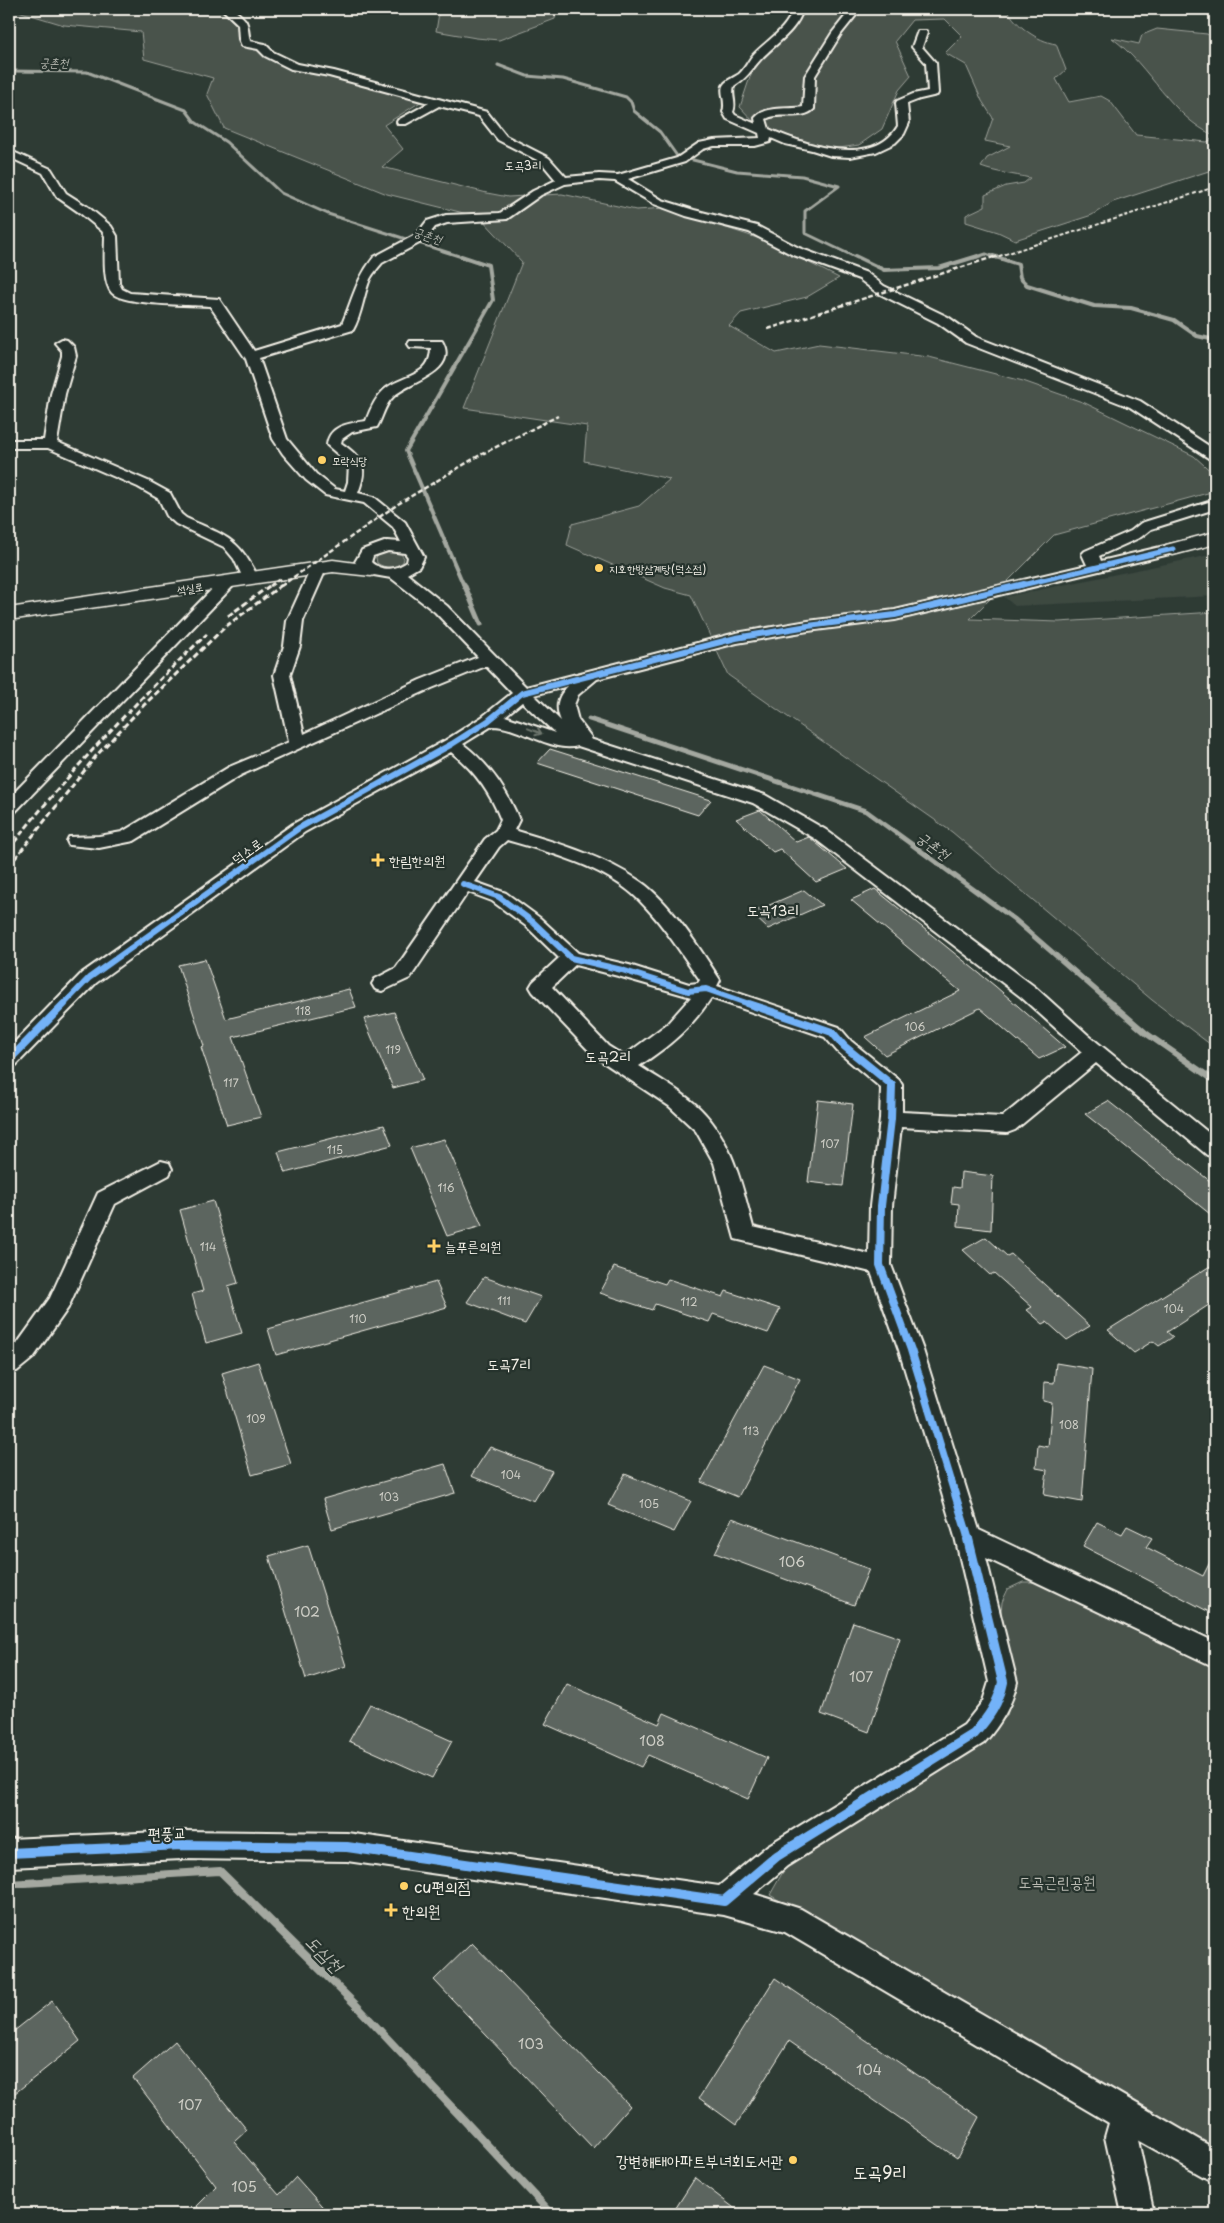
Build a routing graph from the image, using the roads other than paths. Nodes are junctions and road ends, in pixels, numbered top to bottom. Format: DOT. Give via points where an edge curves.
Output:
graph roads {
  1 [pos="227,9"];
  2 [pos="798,9"];
  3 [pos="856,9"];
  4 [pos="922,33"];
  5 [pos="438,102"];
  6 [pos="402,122"];
  7 [pos="764,133"];
  8 [pos="9,154"];
  9 [pos="618,178"];
  10 [pos="563,181"];
  11 [pos="62,343"];
  12 [pos="415,344"];
  13 [pos="251,356"];
  14 [pos="9,444"];
  15 [pos="50,444"];
  16 [pos="1215,456"];
  17 [pos="350,496"];
  18 [pos="1215,504"];
  19 [pos="392,518"];
  20 [pos="1215,538"];
  21 [pos="1215,545"];
  22 [pos="1172,549"];
  23 [pos="372,557"];
  24 [pos="414,559"];
  25 [pos="325,567"];
  26 [pos="1096,567"];
  27 [pos="395,573"];
  28 [pos="252,578"];
  29 [pos="228,582"];
  30 [pos="441,609"];
  31 [pos="9,614"];
  32 [pos="488,659"];
  33 [pos="602,672"];
  34 [pos="522,693"];
  35 [pos="488,720"];
  36 [pos="587,743"];
  37 [pos="298,744"];
  38 [pos="452,744"];
  39 [pos="9,808"];
  40 [pos="504,834"];
  41 [pos="76,841"];
  42 [pos="463,884"];
  43 [pos="571,958"];
  44 [pos="382,984"];
  45 [pos="706,989"];
  46 [pos="1096,1052"];
  47 [pos="9,1060"];
  48 [pos="624,1066"];
  49 [pos="891,1119"];
  50 [pos="1215,1149"];
  51 [pos="161,1169"];
  52 [pos="880,1265"];
  53 [pos="9,1364"];
  54 [pos="968,1537"];
  55 [pos="1215,1655"];
  56 [pos="9,1853"];
  57 [pos="724,1901"];
  58 [pos="1127,2114"];
  59 [pos="1215,2167"];
  60 [pos="1138,2214"];
  1 -- 5 [label="street" via="244,27 246,44 261,46 290,65"];
  2 -- 7 [label="street" via="780,37 757,57 744,75 729,85 727,92 731,117"];
  3 -- 7 [label="street" via="810,76 808,110 763,115 760,118"];
  4 -- 7 [label="street" via="917,46 930,63 933,93 900,102 904,122 889,140 868,152 841,155"];
  5 -- 6 [label="street"];
  5 -- 10 [label="street" via="483,114 502,138 545,160"];
  7 -- 9 [label="street" via="766,140 699,146 684,158"];
  8 -- 13 [label="street" via="47,171 61,195 107,229 112,236 113,283 117,291 127,298 214,302"];
  9 -- 10 [label="street"];
  9 -- 16 [label="street" via="658,202 752,229 795,251 863,276 880,289 943,320 971,340 1136,404"];
  10 -- 13 [label="street" via="537,192 503,216 431,224 414,241 378,260 373,266 364,279 348,327"];
  11 -- 15 [label="street" via="69,350 69,356 58,394"];
  12 -- 17 [label="street" via="437,344 436,362 430,371 390,392 372,424 344,430 333,439 334,445 356,464"];
  13 -- 17 [label="street" via="280,439 288,451 330,492"];
  14 -- 15 [label="street"];
  15 -- 28 [label="street" via="165,496 181,521 229,544 242,558"];
  17 -- 19 [label="street" via="369,500"];
  18 -- 26 [label="street" via="1146,526 1136,534 1090,554"];
  19 -- 23 [label="street" via="395,528 390,538"];
  19 -- 24 [label="street" via="400,525"];
  20 -- 22 [label="street"];
  21 -- 22 [label="street"];
  22 -- 26 [label="street"];
  23 -- 24 [label="street, 석실로" via="404,547"];
  23 -- 25 [label="street, 석실로"];
  23 -- 27 [label="street, 석실로"];
  24 -- 27 [label="street" via="403,571"];
  24 -- 30 [label="street"];
  25 -- 28 [label="street, 석실로"];
  25 -- 37 [label="street" via="295,621 292,646 282,675"];
  26 -- 33 [label="street" via="895,615 736,638"];
  27 -- 30 [label="street"];
  28 -- 29 [label="street, 석실로"];
  29 -- 31 [label="street, 석실로"];
  29 -- 39 [label="street"];
  30 -- 32 [label="street"];
  32 -- 34 [label="street"];
  32 -- 37 [label="street"];
  33 -- 34 [label="street"];
  33 -- 36 [label="street" via="569,694 564,705 569,722"];
  34 -- 35 [label="street, 덕소로"];
  34 -- 36 [label="street" via="570,738"];
  35 -- 36 [label="street, one-way" via="507,721 557,740"];
  35 -- 38 [label="street, 덕소로"];
  36 -- 46 [label="street" via="759,799 820,834 1028,992"];
  37 -- 41 [label="street" via="236,771 127,836 99,842"];
  38 -- 40 [label="street" via="484,774 503,799 510,820"];
  38 -- 47 [label="street, 덕소로" via="299,828 89,978"];
  40 -- 42 [label="street" via="492,843"];
  40 -- 45 [label="street" via="569,854 636,887 661,914 710,980"];
  42 -- 43 [label="street" via="499,897 533,922"];
  42 -- 44 [label="street" via="403,973"];
  43 -- 45 [label="street" via="688,991"];
  43 -- 48 [label="street" via="540,987 601,1051"];
  45 -- 48 [label="street" via="681,1024 661,1042"];
  45 -- 49 [label="street" via="832,1032 844,1046 892,1085"];
  46 -- 49 [label="street" via="1007,1125"];
  46 -- 50 [label="street"];
  48 -- 52 [label="street" via="678,1102 704,1126 724,1161 743,1233"];
  49 -- 52 [label="street" via="881,1206"];
  51 -- 53 [label="street" via="106,1199 60,1302 25,1351"];
  52 -- 54 [label="street"];
  54 -- 55 [label="street"];
  54 -- 57 [label="street" via="1003,1682 1001,1697 993,1713 974,1734 777,1856"];
  56 -- 57 [label="street, 편풍교" via="182,1845 356,1849"];
  57 -- 58 [label="street, 편풍교" via="791,1919"];
  58 -- 59 [label="street, 편풍교"];
  58 -- 60 [label="street" via="1121,2137"];
}
